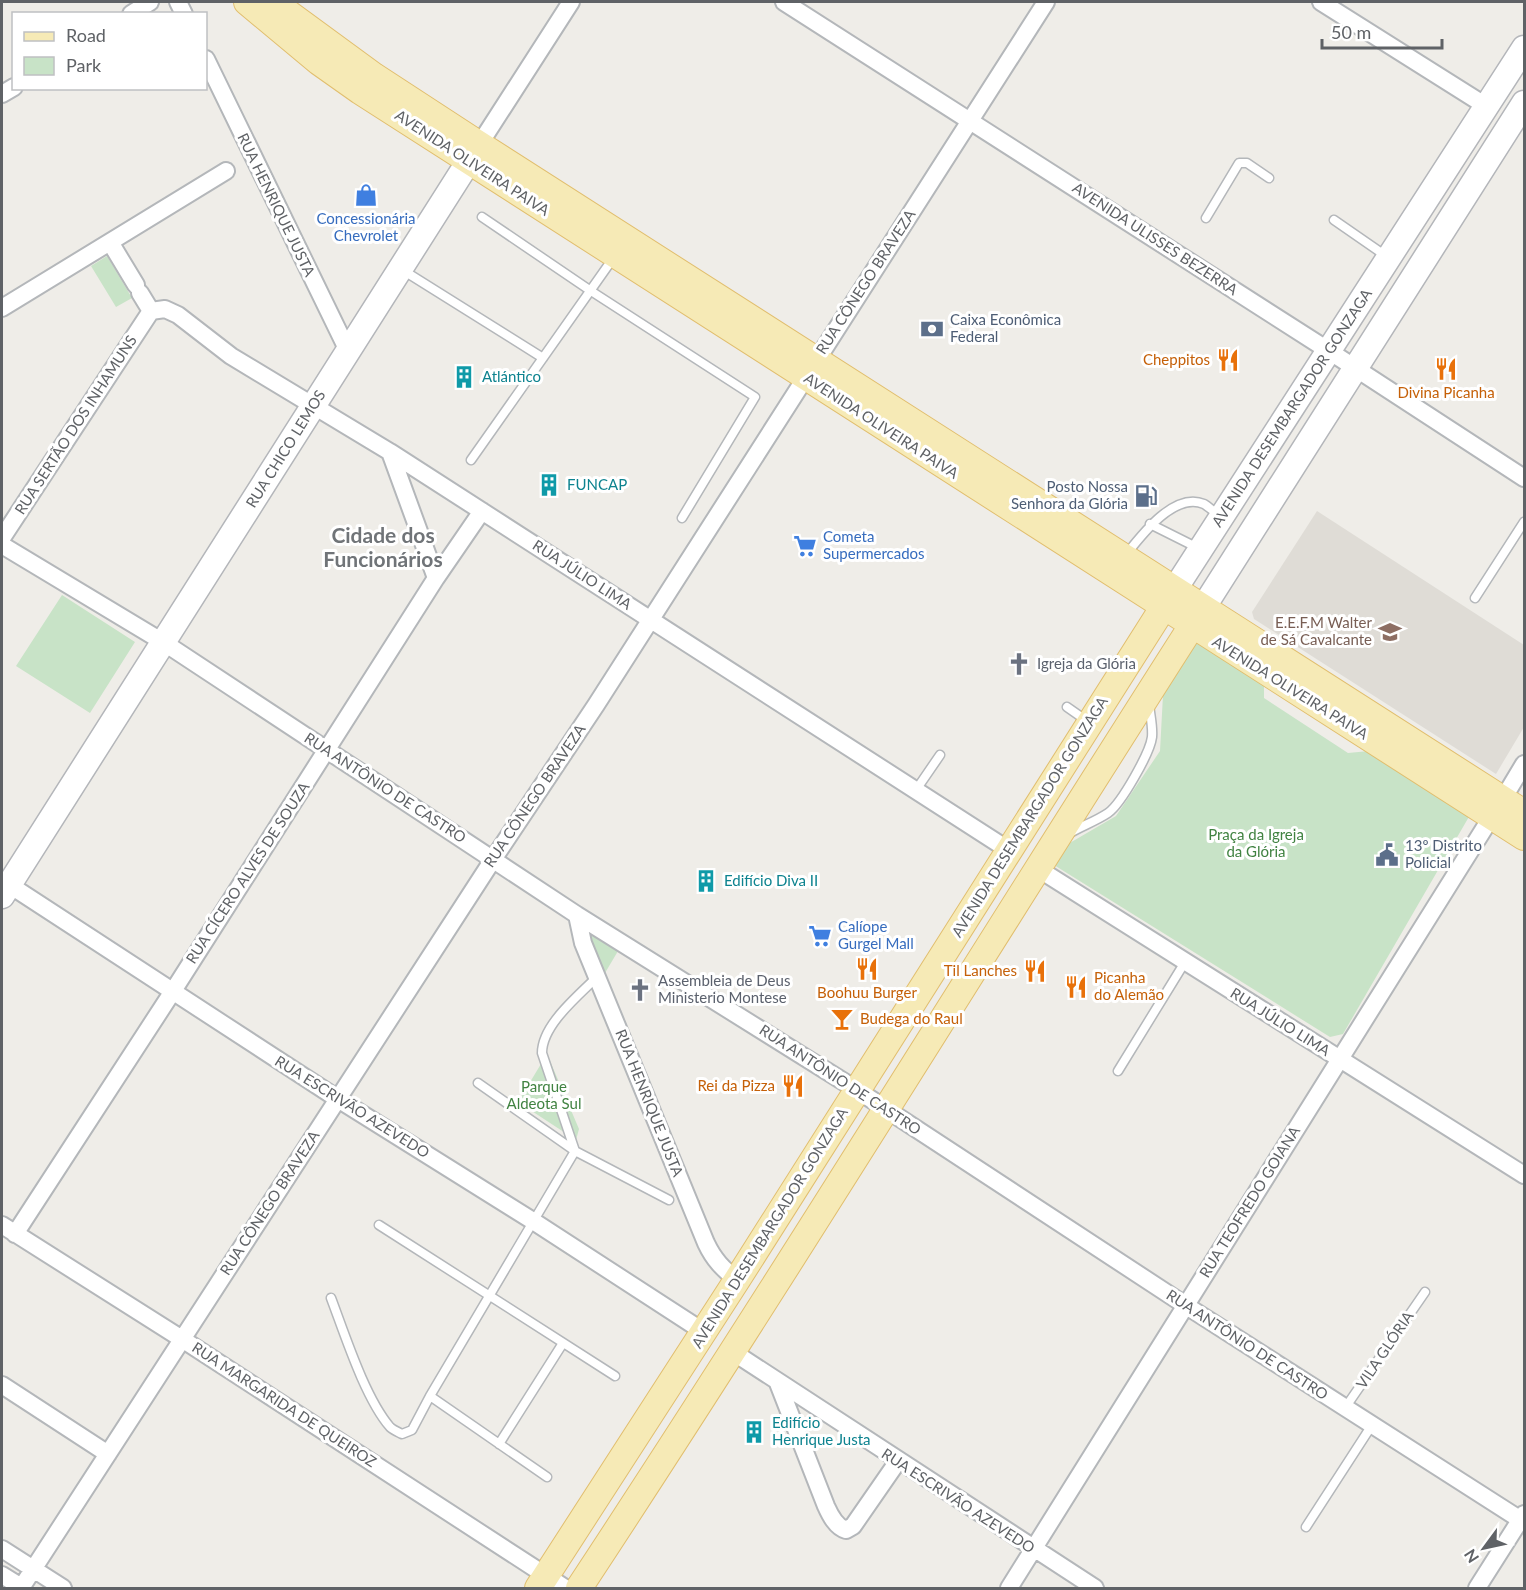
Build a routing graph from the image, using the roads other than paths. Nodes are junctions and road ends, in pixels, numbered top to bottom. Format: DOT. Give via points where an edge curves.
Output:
graph roads {
  1 [pos="150,2"];
  2 [pos="247,2"];
  3 [pos="273,2"];
  4 [pos="571,2"];
  5 [pos="784,2"];
  6 [pos="1046,2"];
  7 [pos="1322,2"];
  8 [pos="134,12"];
  9 [pos="1524,48"];
  10 [pos="207,61"];
  11 [pos="1524,103"];
  12 [pos="1486,106"];
  13 [pos="970,120"];
  14 [pos="1517,128"];
  15 [pos="474,153"];
  16 [pos="226,171"];
  17 [pos="1269,178"];
  18 [pos="482,217"];
  19 [pos="1206,218"];
  20 [pos="1334,220"];
  21 [pos="110,242"];
  22 [pos="615,254"];
  23 [pos="1389,258"];
  24 [pos="401,269"];
  25 [pos="591,291"];
  26 [pos="2,308"];
  27 [pos="151,311"];
  28 [pos="348,351"];
  29 [pos="1329,351"];
  30 [pos="543,358"];
  31 [pos="811,368"];
  32 [pos="1356,369"];
  33 [pos="313,407"];
  34 [pos="390,452"];
  35 [pos="471,460"];
  36 [pos="1524,478"];
  37 [pos="482,511"];
  38 [pos="1222,517"];
  39 [pos="682,518"];
  40 [pos="1524,522"];
  41 [pos="1150,524"];
  42 [pos="2,538"];
  43 [pos="2,545"];
  44 [pos="1201,550"];
  45 [pos="1125,556"];
  46 [pos="436,578"];
  47 [pos="1170,598"];
  48 [pos="1474,598"];
  49 [pos="1198,616"];
  50 [pos="650,619"];
  51 [pos="163,642"];
  52 [pos="1067,707"];
  53 [pos="1090,723"];
  54 [pos="327,751"];
  55 [pos="940,755"];
  56 [pos="1524,764"];
  57 [pos="916,790"];
  58 [pos="1497,808"];
  59 [pos="1524,813"];
  60 [pos="1524,837"];
  61 [pos="1010,851"];
  62 [pos="494,858"];
  63 [pos="1037,868"];
  64 [pos="4,887"];
  65 [pos="578,915"];
  66 [pos="1185,962"];
  67 [pos="597,977"];
  68 [pos="173,991"];
  69 [pos="1339,1059"];
  70 [pos="1118,1071"];
  71 [pos="478,1083"];
  72 [pos="857,1090"];
  73 [pos="338,1100"];
  74 [pos="886,1109"];
  75 [pos="575,1151"];
  76 [pos="1524,1175"];
  77 [pos="669,1200"];
  78 [pos="533,1221"];
  79 [pos="379,1225"];
  80 [pos="8,1230"];
  81 [pos="737,1280"];
  82 [pos="1425,1292"];
  83 [pos="489,1295"];
  84 [pos="331,1298"];
  85 [pos="1185,1305"];
  86 [pos="704,1332"];
  87 [pos="182,1339"];
  88 [pos="563,1343"];
  89 [pos="733,1352"];
  90 [pos="615,1376"];
  91 [pos="778,1383"];
  92 [pos="2,1385"];
  93 [pos="430,1396"];
  94 [pos="1345,1408"];
  95 [pos="1372,1425"];
  96 [pos="499,1444"];
  97 [pos="108,1454"];
  98 [pos="897,1461"];
  99 [pos="547,1477"];
  100 [pos="1523,1518"];
  101 [pos="1306,1527"];
  102 [pos="2,1549"];
  103 [pos="1034,1550"];
  104 [pos="33,1570"];
  105 [pos="2,1575"];
  106 [pos="550,1584"];
  107 [pos="22,1588"];
  108 [pos="63,1588"];
  109 [pos="579,1588"];
  110 [pos="1009,1588"];
  111 [pos="1095,1588"];
  112 [pos="1477,1588"];
  1 -- 8 [label="street"];
  2 -- 15 [label="main road, AVENIDA OLIVEIRA PAIVA" via="319,62"];
  3 -- 15 [label="main road, AVENIDA OLIVEIRA PAIVA"];
  4 -- 15 [label="street, RUA CHICO LEMOS"];
  5 -- 13 [label="street, AVENIDA ULISSES BEZERRA"];
  6 -- 13 [label="street, RUA CÔNEGO BRAVEZA"];
  7 -- 12 [label="street"];
  9 -- 12 [label="main road, AVENIDA DESEMBARGADOR GONZAGA"];
  10 -- 28 [label="street, RUA HENRIQUE JUSTA"];
  11 -- 14 [label="main road, AVENIDA DESEMBARGADOR GONZAGA"];
  12 -- 23 [label="main road, AVENIDA DESEMBARGADOR GONZAGA"];
  13 -- 29 [label="street, AVENIDA ULISSES BEZERRA"];
  13 -- 31 [label="street, RUA CÔNEGO BRAVEZA"];
  14 -- 32 [label="main road, AVENIDA DESEMBARGADOR GONZAGA"];
  15 -- 22 [label="main road, AVENIDA OLIVEIRA PAIVA"];
  15 -- 24 [label="main road, RUA CHICO LEMOS"];
  15 -- 31 [label="main road, AVENIDA OLIVEIRA PAIVA"];
  16 -- 21 [label="street"];
  17 -- 19 [label="lane" via="1247,163 1239,163"];
  18 -- 25 [label="lane"];
  20 -- 23 [label="lane"];
  21 -- 26 [label="street"];
  21 -- 27 [label="street"];
  22 -- 25 [label="lane"];
  22 -- 31 [label="main road, AVENIDA OLIVEIRA PAIVA"];
  23 -- 29 [label="main road, AVENIDA DESEMBARGADOR GONZAGA"];
  24 -- 28 [label="main road, RUA CHICO LEMOS"];
  24 -- 30 [label="lane"];
  25 -- 30 [label="lane"];
  25 -- 39 [label="lane" via="755,397"];
  27 -- 33 [label="street, RUA JÚLIO LIMA" via="165,309 178,315 231,356"];
  27 -- 42 [label="street, RUA SERTÃO DOS INHAMUNS"];
  28 -- 33 [label="main road, RUA CHICO LEMOS"];
  29 -- 32 [label="street, AVENIDA ULISSES BEZERRA"];
  29 -- 38 [label="main road, AVENIDA DESEMBARGADOR GONZAGA"];
  30 -- 35 [label="lane"];
  31 -- 45 [label="main road, AVENIDA OLIVEIRA PAIVA"];
  31 -- 47 [label="main road, AVENIDA OLIVEIRA PAIVA"];
  31 -- 50 [label="street, RUA CÔNEGO BRAVEZA"];
  32 -- 36 [label="street, AVENIDA ULISSES BEZERRA"];
  32 -- 49 [label="main road, AVENIDA DESEMBARGADOR GONZAGA"];
  33 -- 34 [label="street, RUA JÚLIO LIMA"];
  33 -- 51 [label="main road, RUA CHICO LEMOS"];
  34 -- 37 [label="street, RUA JÚLIO LIMA"];
  34 -- 46 [label="street"];
  37 -- 46 [label="street, RUA CÍCERO ALVES DE SOUZA"];
  37 -- 50 [label="street, RUA JÚLIO LIMA"];
  38 -- 41 [label="lane" via="1203,504 1186,504"];
  38 -- 44 [label="main road, AVENIDA DESEMBARGADOR GONZAGA"];
  40 -- 48 [label="lane"];
  41 -- 44 [label="lane"];
  41 -- 45 [label="lane"];
  43 -- 51 [label="street, RUA ANTÔNIO DE CASTRO"];
  44 -- 47 [label="main road, AVENIDA DESEMBARGADOR GONZAGA"];
  45 -- 47 [label="main road, AVENIDA OLIVEIRA PAIVA"];
  46 -- 54 [label="street, RUA CÍCERO ALVES DE SOUZA"];
  47 -- 49 [label="main road, AVENIDA OLIVEIRA PAIVA"];
  47 -- 53 [label="main road, AVENIDA DESEMBARGADOR GONZAGA"];
  49 -- 58 [label="main road, AVENIDA OLIVEIRA PAIVA"];
  49 -- 63 [label="main road, AVENIDA DESEMBARGADOR GONZAGA"];
  50 -- 57 [label="street, RUA JÚLIO LIMA"];
  50 -- 62 [label="street, RUA CÔNEGO BRAVEZA"];
  51 -- 54 [label="street, RUA ANTÔNIO DE CASTRO"];
  51 -- 64 [label="main road, RUA CHICO LEMOS"];
  52 -- 53 [label="lane"];
  53 -- 61 [label="main road, AVENIDA DESEMBARGADOR GONZAGA"];
  54 -- 62 [label="street, RUA ANTÔNIO DE CASTRO"];
  54 -- 68 [label="street, RUA CÍCERO ALVES DE SOUZA"];
  55 -- 57 [label="lane"];
  56 -- 58 [label="street, RUA TEOFREDO GOIANA"];
  57 -- 61 [label="street, RUA JÚLIO LIMA"];
  58 -- 59 [label="main road, AVENIDA OLIVEIRA PAIVA"];
  58 -- 60 [label="main road, AVENIDA OLIVEIRA PAIVA"];
  58 -- 69 [label="street, RUA TEOFREDO GOIANA"];
  61 -- 72 [label="main road, AVENIDA DESEMBARGADOR GONZAGA"];
  62 -- 65 [label="street, RUA ANTÔNIO DE CASTRO"];
  62 -- 73 [label="street, RUA CÔNEGO BRAVEZA"];
  63 -- 66 [label="street, RUA JÚLIO LIMA"];
  63 -- 74 [label="main road, AVENIDA DESEMBARGADOR GONZAGA"];
  64 -- 68 [label="street, RUA ESCRIVÃO AZEVEDO"];
  65 -- 67 [label="street, RUA HENRIQUE JUSTA" via="583,944"];
  65 -- 72 [label="street, RUA ANTÔNIO DE CASTRO"];
  66 -- 69 [label="street, RUA JÚLIO LIMA"];
  66 -- 70 [label="lane"];
  67 -- 75 [label="lane" via="559,1015 542,1046"];
  67 -- 81 [label="street, RUA HENRIQUE JUSTA" via="712,1257"];
  68 -- 73 [label="street, RUA ESCRIVÃO AZEVEDO"];
  68 -- 80 [label="street, RUA CÍCERO ALVES DE SOUZA"];
  69 -- 76 [label="street, RUA JÚLIO LIMA"];
  69 -- 85 [label="street, RUA TEOFREDO GOIANA"];
  71 -- 75 [label="lane"];
  72 -- 74 [label="street, RUA ANTÔNIO DE CASTRO"];
  72 -- 81 [label="main road, AVENIDA DESEMBARGADOR GONZAGA"];
  73 -- 78 [label="street, RUA ESCRIVÃO AZEVEDO"];
  73 -- 87 [label="street, RUA CÔNEGO BRAVEZA"];
  74 -- 85 [label="street, RUA ANTÔNIO DE CASTRO"];
  74 -- 89 [label="main road, AVENIDA DESEMBARGADOR GONZAGA"];
  75 -- 77 [label="lane"];
  75 -- 78 [label="lane"];
  78 -- 83 [label="lane"];
  78 -- 86 [label="street, RUA ESCRIVÃO AZEVEDO"];
  79 -- 83 [label="lane"];
  80 -- 87 [label="street, RUA MARGARIDA DE QUEIROZ"];
  81 -- 86 [label="main road, AVENIDA DESEMBARGADOR GONZAGA"];
  82 -- 94 [label="lane, VILA GLÓRIA"];
  83 -- 88 [label="lane"];
  83 -- 93 [label="lane"];
  84 -- 93 [label="lane" via="360,1373 392,1429 402,1434 412,1430"];
  85 -- 94 [label="street, RUA ANTÔNIO DE CASTRO"];
  85 -- 103 [label="street, RUA TEOFREDO GOIANA"];
  86 -- 106 [label="main road, AVENIDA DESEMBARGADOR GONZAGA"];
  87 -- 97 [label="street, RUA CÔNEGO BRAVEZA"];
  87 -- 106 [label="street, RUA MARGARIDA DE QUEIROZ"];
  88 -- 90 [label="lane"];
  88 -- 96 [label="lane"];
  89 -- 91 [label="street, RUA ESCRIVÃO AZEVEDO"];
  89 -- 109 [label="main road, AVENIDA DESEMBARGADOR GONZAGA"];
  91 -- 98 [label="street, RUA ESCRIVÃO AZEVEDO"];
  91 -- 98 [label="street" via="826,1506 843,1530 853,1526"];
  92 -- 97 [label="street"];
  93 -- 96 [label="lane"];
  94 -- 95 [label="street, RUA ANTÔNIO DE CASTRO"];
  95 -- 100 [label="street, RUA ANTÔNIO DE CASTRO"];
  95 -- 101 [label="lane"];
  96 -- 99 [label="lane"];
  97 -- 104 [label="street, RUA CÔNEGO BRAVEZA"];
  98 -- 103 [label="street, RUA ESCRIVÃO AZEVEDO"];
  100 -- 112 [label="street"];
  102 -- 104 [label="street"];
  103 -- 110 [label="street, RUA TEOFREDO GOIANA"];
  103 -- 111 [label="street, RUA ESCRIVÃO AZEVEDO"];
  104 -- 107 [label="street, RUA CÔNEGO BRAVEZA"];
  104 -- 108 [label="street"];
  105 -- 107 [label="street"];
}
